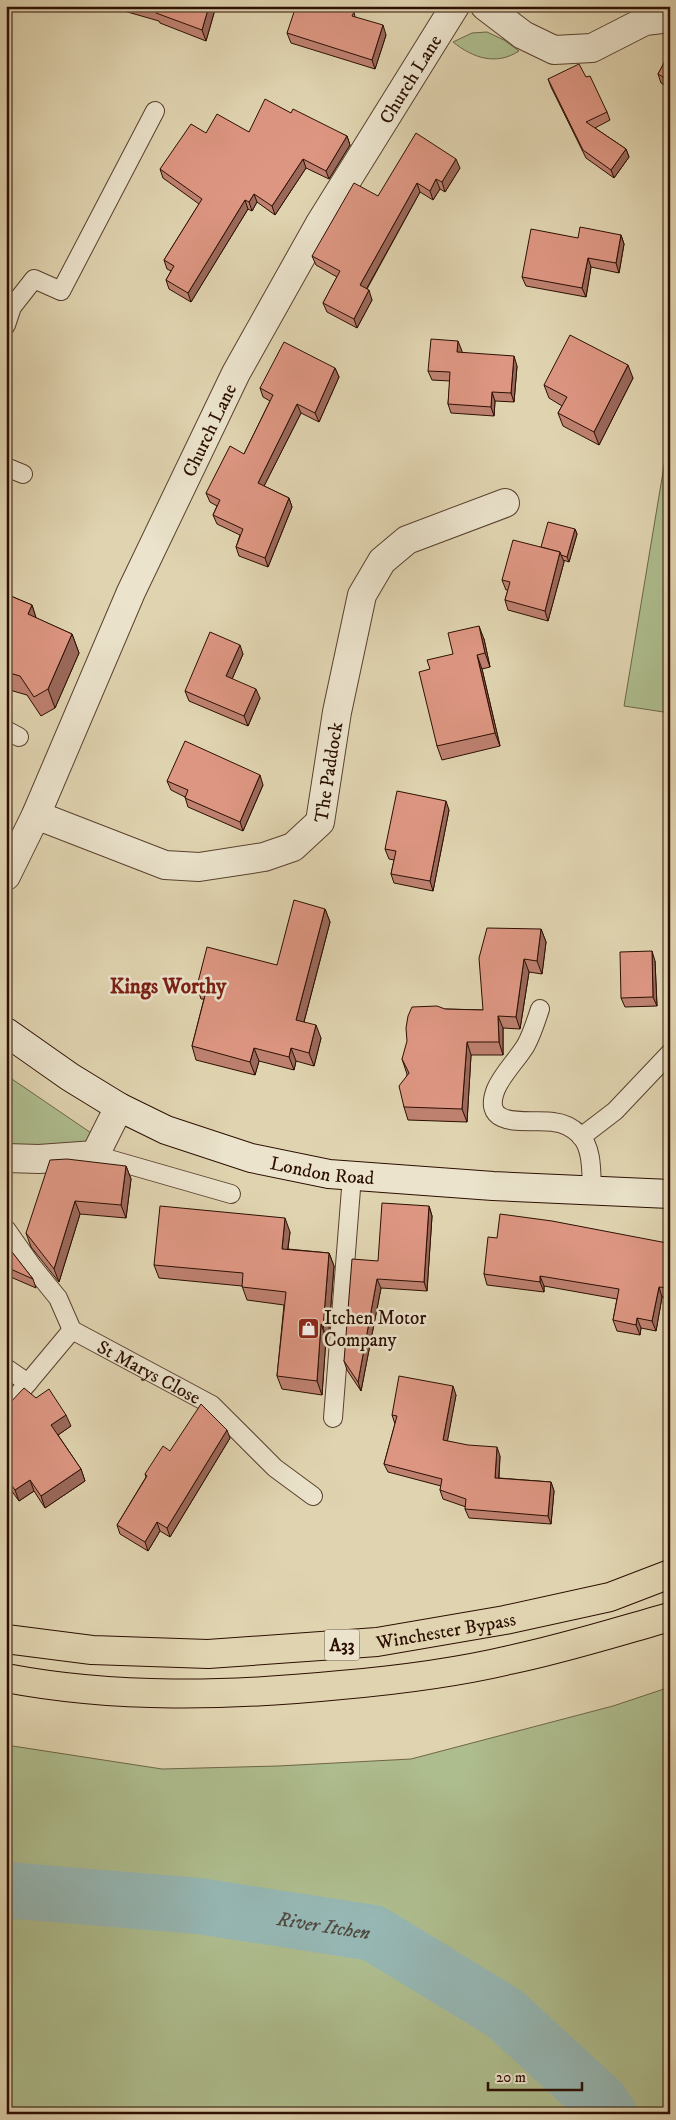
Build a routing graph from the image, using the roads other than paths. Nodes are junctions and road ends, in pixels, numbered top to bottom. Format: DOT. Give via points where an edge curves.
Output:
graph roads {
  1 [pos="455,6"];
  2 [pos="485,6"];
  3 [pos="670,18"];
  4 [pos="155,110"];
  5 [pos="6,325"];
  6 [pos="6,467"];
  7 [pos="23,474"];
  8 [pos="505,503"];
  9 [pos="36,815"];
  10 [pos="6,876"];
  11 [pos="540,1009"];
  12 [pos="6,1032"];
  13 [pos="670,1053"];
  14 [pos="119,1107"];
  15 [pos="581,1137"];
  16 [pos="95,1155"];
  17 [pos="6,1158"];
  18 [pos="352,1176"];
  19 [pos="592,1190"];
  20 [pos="231,1194"];
  21 [pos="670,1194"];
  22 [pos="6,1229"];
  23 [pos="72,1330"];
  24 [pos="6,1368"];
  25 [pos="28,1382"];
  26 [pos="6,1409"];
  27 [pos="333,1418"];
  28 [pos="314,1496"];
  29 [pos="670,1574"];
  30 [pos="670,1617"];
  31 [pos="6,1639"];
  32 [pos="6,1678"];
  1 -- 9 [label="street, Church Lane" via="318,225 236,372 130,592"];
  2 -- 3 [label="street" via="523,35 554,50 592,48 645,21"];
  4 -- 5 [label="lane" via="61,291 34,278 12,307"];
  6 -- 7 [label="lane"];
  8 -- 9 [label="street, The Paddock" via="407,540 382,561 362,595 337,712 320,822 293,846 246,860 199,867 165,866"];
  9 -- 10 [label="street, Church Lane"];
  11 -- 15 [label="lane" via="527,1044 496,1089 493,1104 497,1114 505,1119 552,1121 569,1126"];
  12 -- 14 [label="street, London Road"];
  13 -- 15 [label="lane" via="616,1111"];
  14 -- 16 [label="street"];
  14 -- 18 [label="street, London Road" via="166,1130 251,1158"];
  15 -- 19 [label="lane" via="590,1161"];
  16 -- 17 [label="street"];
  16 -- 20 [label="lane"];
  18 -- 19 [label="street, London Road"];
  18 -- 27 [label="lane"];
  19 -- 21 [label="street, London Road"];
  22 -- 23 [label="lane" via="58,1298"];
  23 -- 25 [label="lane"];
  23 -- 28 [label="lane, St Marys Close" via="212,1405 275,1468"];
  24 -- 25 [label="lane"];
  25 -- 26 [label="lane"];
  29 -- 31 [label="main road, Winchester Bypass / A33" via="610,1597 505,1620 377,1642 208,1654 92,1650"];
  30 -- 32 [label="main road, A33" via="509,1660 405,1679 282,1691 188,1694 104,1691"];
}
